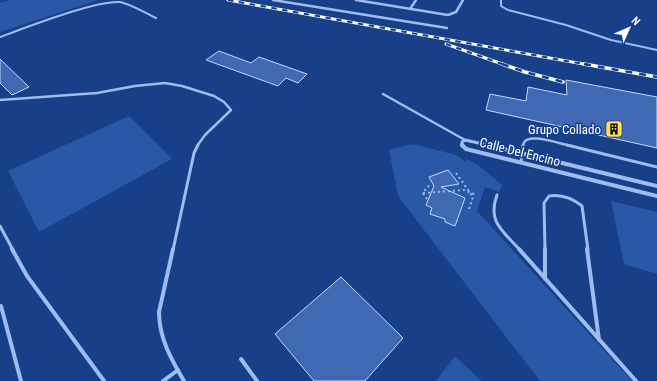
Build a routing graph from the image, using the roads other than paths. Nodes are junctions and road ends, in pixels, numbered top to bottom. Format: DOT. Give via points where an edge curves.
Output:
graph roads {
  1 [pos="273,0"];
  2 [pos="356,0"];
  3 [pos="416,0"];
  4 [pos="463,0"];
  5 [pos="501,0"];
  6 [pos="369,1"];
  7 [pos="410,9"];
  8 [pos="156,18"];
  9 [pos="447,28"];
  10 [pos="0,37"];
  11 [pos="657,50"];
  12 [pos="383,94"];
  13 [pos="0,100"];
  14 [pos="465,140"];
  15 [pos="522,153"];
  16 [pos="521,162"];
  17 [pos="657,167"];
  18 [pos="657,186"];
  19 [pos="498,195"];
  20 [pos="657,196"];
  21 [pos="0,226"];
  22 [pos="545,279"];
  23 [pos="1,306"];
  24 [pos="599,340"];
  25 [pos="241,359"];
  26 [pos="178,370"];
  27 [pos="20,381"];
  28 [pos="104,381"];
  29 [pos="163,381"];
  30 [pos="184,381"];
  31 [pos="257,381"];
  32 [pos="636,381"];
  1 -- 9 [label="street"];
  2 -- 6 [label="street"];
  3 -- 7 [label="street"];
  4 -- 7 [label="street" via="456,12 446,15"];
  5 -- 11 [label="lane" via="501,6 508,10 611,40"];
  6 -- 7 [label="street"];
  8 -- 10 [label="lane" via="120,2 104,2"];
  12 -- 14 [label="lane"];
  13 -- 26 [label="lane" via="90,94 172,84 215,96 229,105 231,110 196,147 186,182 159,312 158,322 163,339"];
  14 -- 15 [label="street, Calle Del Encino"];
  14 -- 16 [label="street, Calle Del Encino" via="462,144 466,149"];
  15 -- 16 [label="lane"];
  15 -- 17 [label="lane" via="523,142 536,138"];
  15 -- 18 [label="street, Calle Del Encino"];
  16 -- 20 [label="street, Calle Del Encino"];
  19 -- 22 [label="lane" via="492,208 496,220"];
  21 -- 28 [label="lane" via="27,276"];
  22 -- 24 [label="lane"];
  22 -- 24 [label="lane" via="544,203 549,196 558,194 575,200 582,206"];
  23 -- 27 [label="lane"];
  24 -- 32 [label="lane"];
  25 -- 31 [label="lane"];
  26 -- 29 [label="lane"];
  26 -- 30 [label="lane"];
}
